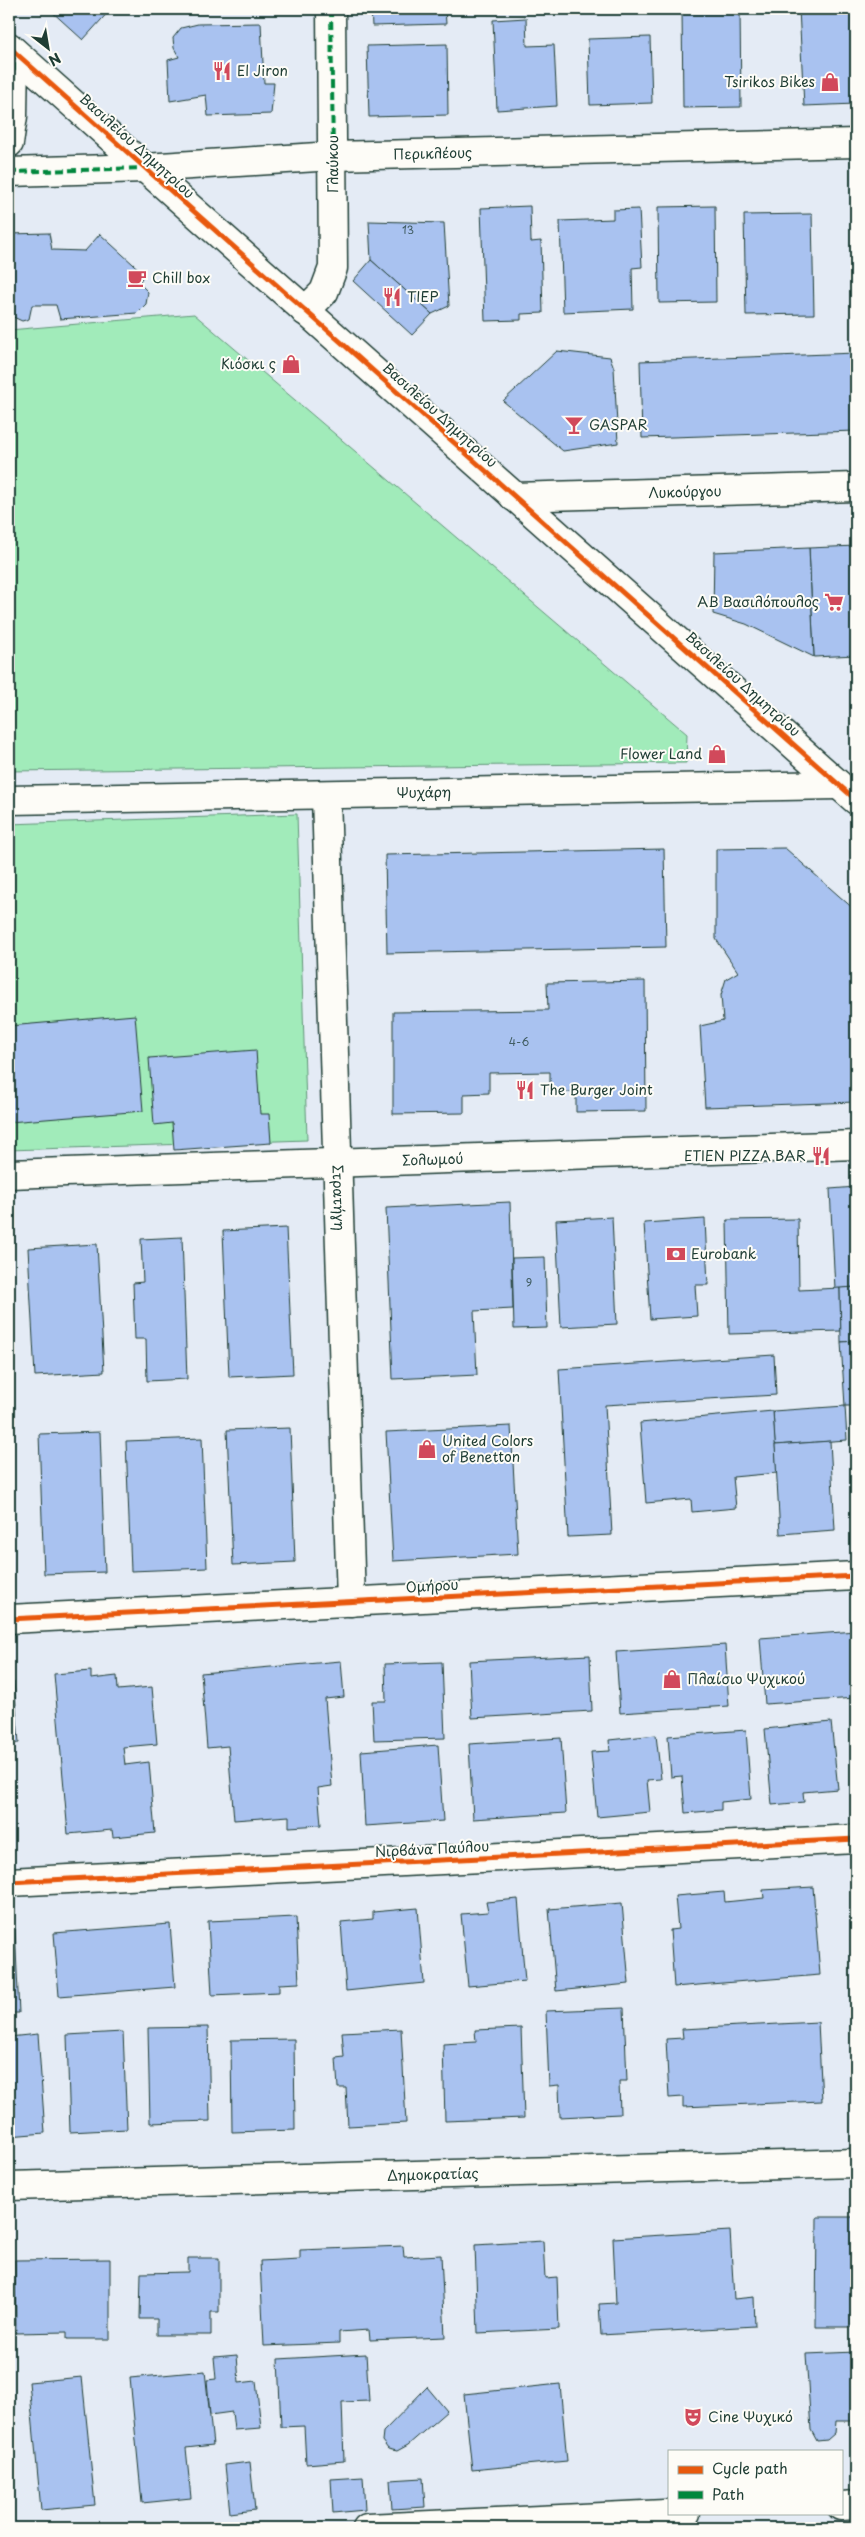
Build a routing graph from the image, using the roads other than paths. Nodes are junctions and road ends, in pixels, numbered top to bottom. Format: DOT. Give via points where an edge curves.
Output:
graph roads {
  1 [pos="331,9"];
  2 [pos="12,49"];
  3 [pos="9,143"];
  4 [pos="856,143"];
  5 [pos="333,156"];
  6 [pos="145,168"];
  7 [pos="9,172"];
  8 [pos="305,311"];
  9 [pos="856,487"];
  10 [pos="514,497"];
  11 [pos="847,792"];
  12 [pos="326,796"];
  13 [pos="9,800"];
  14 [pos="856,1145"];
  15 [pos="337,1162"];
  16 [pos="9,1174"];
  17 [pos="856,1576"];
  18 [pos="351,1602"];
  19 [pos="9,1619"];
  20 [pos="856,1839"];
  21 [pos="9,1882"];
  22 [pos="856,2163"];
  23 [pos="9,2186"];
  24 [pos="856,2505"];
  25 [pos="842,2506"];
  26 [pos="668,2514"];
  27 [pos="367,2528"];
  1 -- 5 [label="street, Γλαύκου"];
  2 -- 3 [label="street" via="13,116"];
  2 -- 6 [label="street, Βασιλείου Δημητρίου"];
  4 -- 5 [label="street, Περικλέους"];
  5 -- 6 [label="street, Περικλέους"];
  5 -- 8 [label="street, Γλαύκου" via="334,268 324,292"];
  6 -- 7 [label="street, Περικλέους"];
  6 -- 8 [label="street, Βασιλείου Δημητρίου"];
  8 -- 10 [label="street, Βασιλείου Δημητρίου"];
  9 -- 10 [label="street, Λυκούργου"];
  10 -- 11 [label="street, Βασιλείου Δημητρίου"];
  11 -- 12 [label="street, Ψυχάρη"];
  12 -- 13 [label="street, Ψυχάρη"];
  12 -- 15 [label="street, Στρατήγη"];
  14 -- 15 [label="street, Σολωμού"];
  15 -- 16 [label="street, Σολωμού"];
  15 -- 18 [label="street, Στρατήγη"];
  17 -- 18 [label="street, Ομήρου"];
  18 -- 19 [label="street, Ομήρου"];
  20 -- 21 [label="street, Νιρβάνα Παύλου"];
  22 -- 23 [label="street, Δημοκρατίας"];
  24 -- 25 [label="street"];
  26 -- 27 [label="street"];
}
